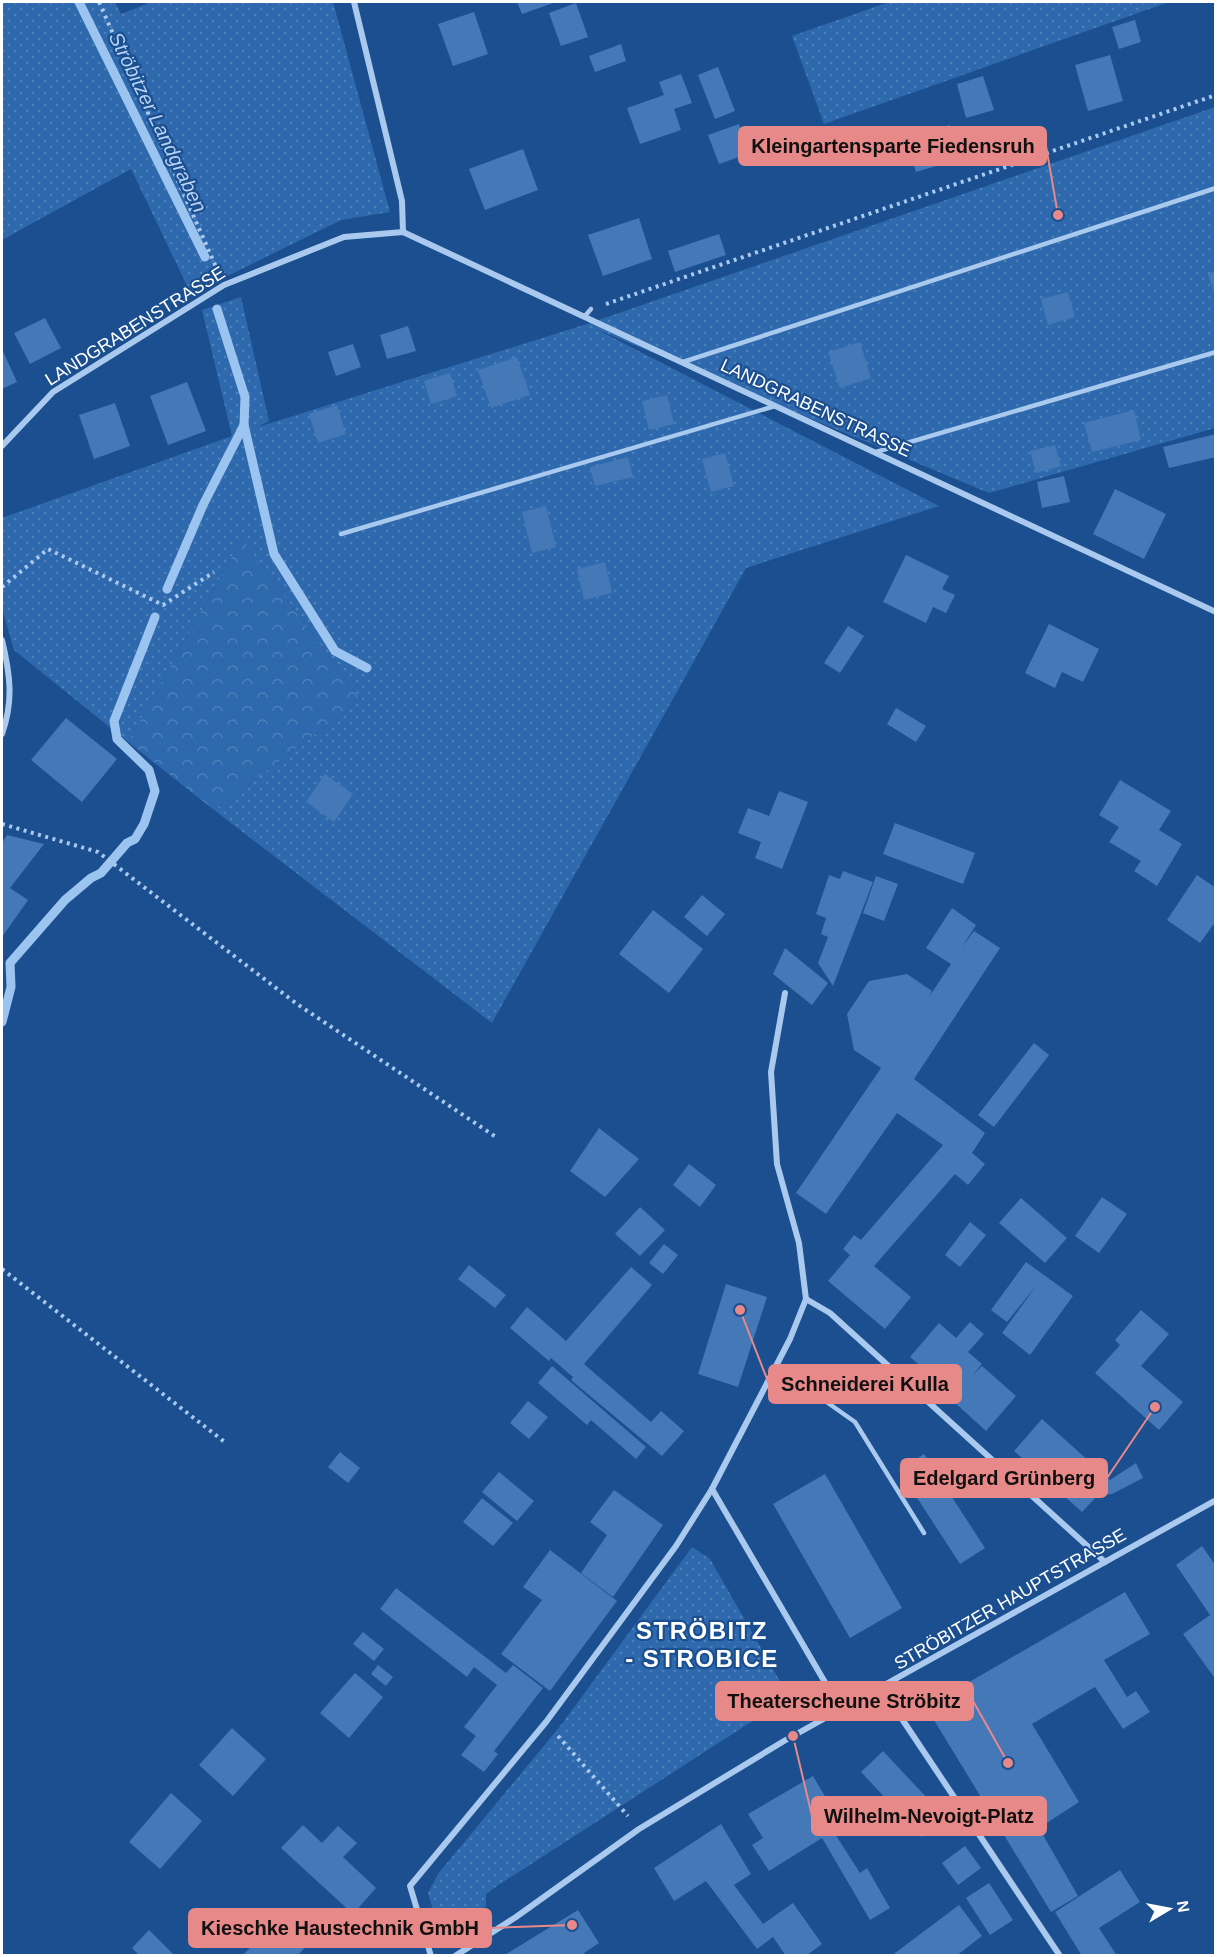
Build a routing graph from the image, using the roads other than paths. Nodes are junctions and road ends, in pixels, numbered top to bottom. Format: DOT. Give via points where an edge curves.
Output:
graph roads {
  1 [pos="354,2"];
  2 [pos="1215,188"];
  3 [pos="404,232"];
  4 [pos="591,309"];
  5 [pos="584,316"];
  6 [pos="1215,352"];
  7 [pos="682,362"];
  8 [pos="775,406"];
  9 [pos="2,446"];
  10 [pos="875,453"];
  11 [pos="341,534"];
  12 [pos="1215,612"];
  13 [pos="2,640"];
  14 [pos="2,734"];
  15 [pos="785,993"];
  16 [pos="806,1299"];
  17 [pos="777,1367"];
  18 [pos="712,1489"];
  19 [pos="1215,1500"];
  20 [pos="924,1533"];
  21 [pos="1105,1562"];
  22 [pos="882,1689"];
  23 [pos="840,1708"];
  24 [pos="431,1956"];
  25 [pos="455,1956"];
  26 [pos="1060,1956"];
  1 -- 3 [label="street" via="402,201"];
  2 -- 7 [label="lane"];
  3 -- 5 [label="street, LANDGRABENSTRASSE"];
  3 -- 9 [label="street, LANDGRABENSTRASSE" via="344,237 224,285 53,392"];
  4 -- 5 [label="lane"];
  5 -- 7 [label="street, LANDGRABENSTRASSE"];
  6 -- 10 [label="lane"];
  7 -- 8 [label="street, LANDGRABENSTRASSE"];
  8 -- 10 [label="street, LANDGRABENSTRASSE"];
  8 -- 11 [label="lane"];
  10 -- 12 [label="street, LANDGRABENSTRASSE"];
  13 -- 14 [label="street" via="11,678"];
  15 -- 16 [label="street" via="771,1072 777,1164 799,1243"];
  16 -- 17 [label="street"];
  16 -- 21 [label="street" via="830,1313"];
  17 -- 18 [label="street"];
  17 -- 20 [label="lane" via="855,1422"];
  18 -- 23 [label="street"];
  18 -- 24 [label="street" via="676,1546 546,1722 410,1886"];
  19 -- 21 [label="street, STRÖBITZER HAUPTSTRASSE"];
  21 -- 22 [label="street, STRÖBITZER HAUPTSTRASSE"];
  22 -- 23 [label="street, STRÖBITZER HAUPTSTRASSE"];
  22 -- 26 [label="street"];
  23 -- 25 [label="street, STRÖBITZER HAUPTSTRASSE" via="639,1829"];
}
